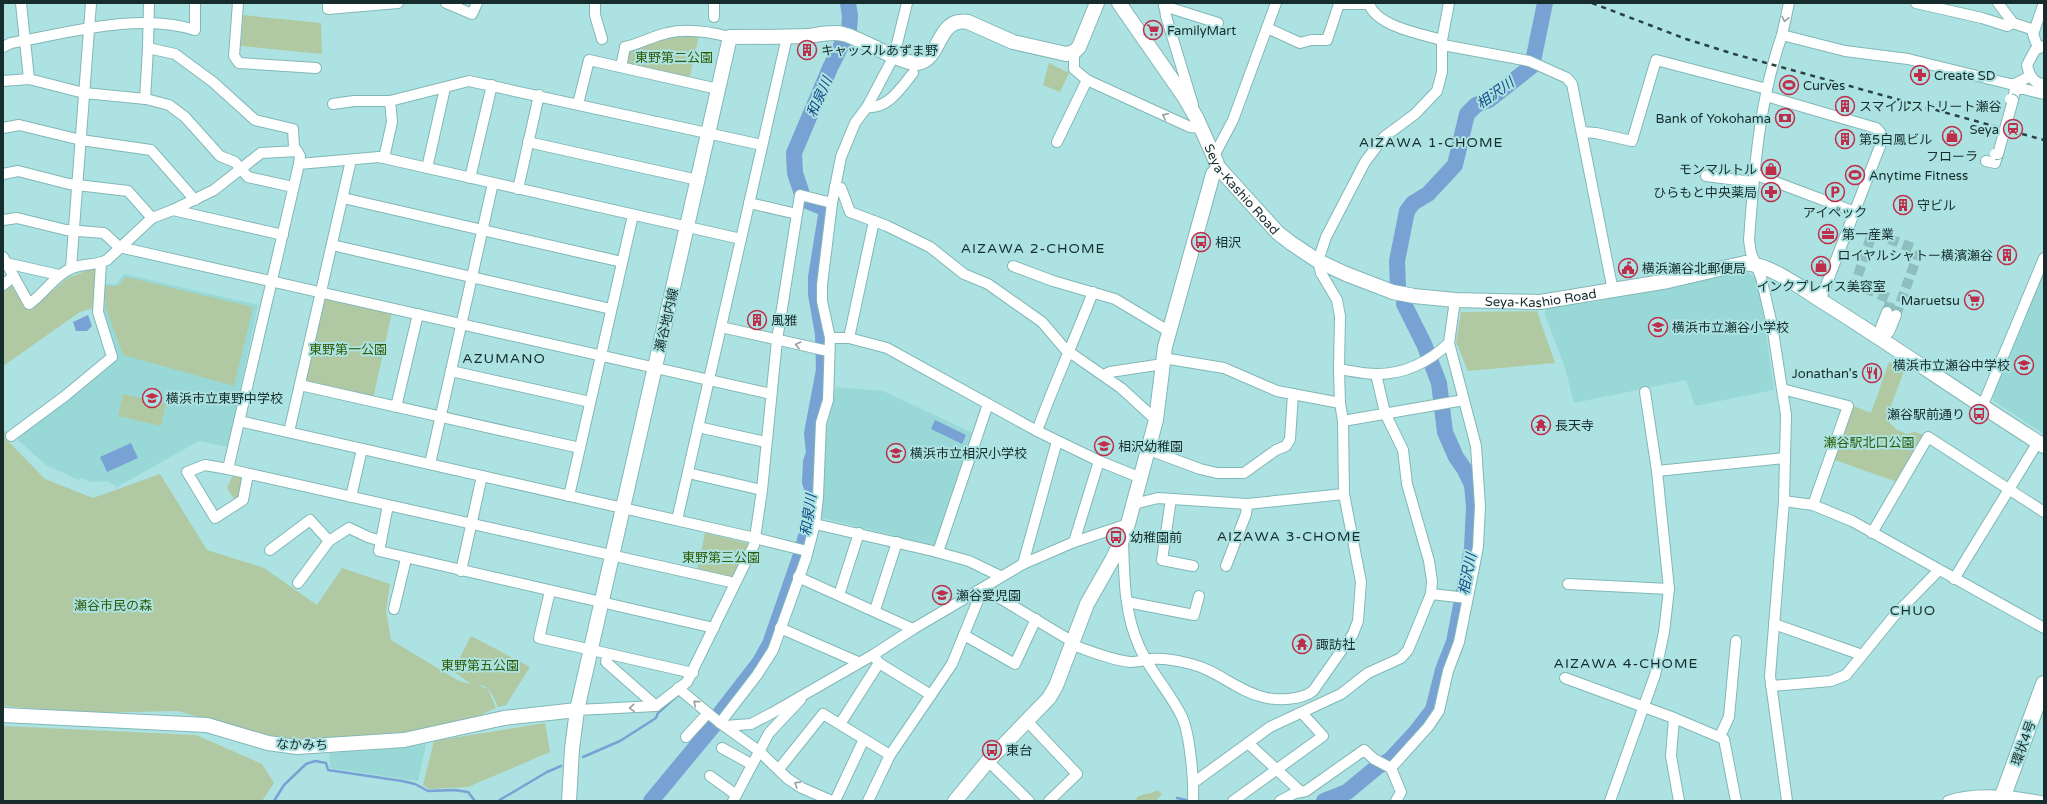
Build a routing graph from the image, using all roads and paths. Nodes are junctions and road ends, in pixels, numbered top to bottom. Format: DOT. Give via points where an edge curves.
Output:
graph roads {
  1 [pos="21,3"];
  2 [pos="91,3"];
  3 [pos="149,3"];
  4 [pos="195,3"];
  5 [pos="238,3"];
  6 [pos="328,3"];
  7 [pos="398,3"];
  8 [pos="446,3"];
  9 [pos="477,3"];
  10 [pos="596,3"];
  11 [pos="714,3"];
  12 [pos="906,3"];
  13 [pos="1098,3"];
  14 [pos="1119,3"];
  15 [pos="1276,3"];
  16 [pos="1449,3"];
  17 [pos="1789,3"];
  18 [pos="1916,3"];
  19 [pos="1998,3"];
  20 [pos="2044,3"];
  21 [pos="1369,4"];
  22 [pos="1164,5"];
  23 [pos="714,17"];
  24 [pos="1218,23"];
  25 [pos="2013,23"];
  26 [pos="148,24"];
  27 [pos="1266,28"];
  28 [pos="89,29"];
  29 [pos="2034,30"];
  30 [pos="1782,35"];
  31 [pos="787,36"];
  32 [pos="730,37"];
  33 [pos="602,39"];
  34 [pos="25,40"];
  35 [pos="1443,43"];
  36 [pos="3,47"];
  37 [pos="2041,47"];
  38 [pos="148,48"];
  39 [pos="1074,52"];
  40 [pos="894,56"];
  41 [pos="621,67"];
  42 [pos="316,68"];
  43 [pos="913,74"];
  44 [pos="2030,76"];
  45 [pos="28,79"];
  46 [pos="1087,80"];
  47 [pos="3,81"];
  48 [pos="2044,84"];
  49 [pos="492,85"];
  50 [pos="445,88"];
  51 [pos="718,89"];
  52 [pos="1767,92"];
  53 [pos="84,93"];
  54 [pos="2044,94"];
  55 [pos="539,95"];
  56 [pos="145,99"];
  57 [pos="390,100"];
  58 [pos="578,104"];
  59 [pos="340,106"];
  60 [pos="867,107"];
  61 [pos="1199,124"];
  62 [pos="3,128"];
  63 [pos="1582,132"];
  64 [pos="708,133"];
  65 [pos="81,140"];
  66 [pos="528,142"];
  67 [pos="1057,142"];
  68 [pos="762,145"];
  69 [pos="297,151"];
  70 [pos="384,158"];
  71 [pos="351,160"];
  72 [pos="1986,161"];
  73 [pos="1216,162"];
  74 [pos="299,164"];
  75 [pos="241,168"];
  76 [pos="427,168"];
  77 [pos="3,174"];
  78 [pos="1706,176"];
  79 [pos="470,178"];
  80 [pos="1754,178"];
  81 [pos="698,180"];
  82 [pos="493,183"];
  83 [pos="77,185"];
  84 [pos="835,186"];
  85 [pos="293,187"];
  86 [pos="518,189"];
  87 [pos="342,198"];
  88 [pos="195,200"];
  89 [pos="749,203"];
  90 [pos="832,203"];
  91 [pos="173,210"];
  92 [pos="1855,212"];
  93 [pos="797,214"];
  94 [pos="633,215"];
  95 [pos="152,218"];
  96 [pos="3,220"];
  97 [pos="874,221"];
  98 [pos="687,227"];
  99 [pos="74,230"];
  100 [pos="483,230"];
  101 [pos="283,235"];
  102 [pos="740,239"];
  103 [pos="332,245"];
  104 [pos="120,247"];
  105 [pos="2044,258"];
  106 [pos="5,260"];
  107 [pos="1318,261"];
  108 [pos="622,262"];
  109 [pos="101,263"];
  110 [pos="1756,264"];
  111 [pos="1013,266"];
  112 [pos="71,268"];
  113 [pos="59,275"];
  114 [pos="13,277"];
  115 [pos="472,277"];
  116 [pos="272,281"];
  117 [pos="3,285"];
  118 [pos="1613,291"];
  119 [pos="321,292"];
  120 [pos="1094,292"];
  121 [pos="1455,300"];
  122 [pos="1820,301"];
  123 [pos="611,309"];
  124 [pos="1891,313"];
  125 [pos="418,314"];
  126 [pos="461,324"];
  127 [pos="721,327"];
  128 [pos="1170,332"];
  129 [pos="830,338"];
  130 [pos="849,338"];
  131 [pos="1880,339"];
  132 [pos="777,340"];
  133 [pos="1449,342"];
  134 [pos="824,351"];
  135 [pos="1069,352"];
  136 [pos="601,355"];
  137 [pos="1163,361"];
  138 [pos="655,367"];
  139 [pos="1339,370"];
  140 [pos="451,371"];
  141 [pos="1376,374"];
  142 [pos="1103,376"];
  143 [pos="709,380"];
  144 [pos="300,385"];
  145 [pos="1782,389"];
  146 [pos="1644,392"];
  147 [pos="771,394"];
  148 [pos="1293,394"];
  149 [pos="1464,400"];
  150 [pos="590,402"];
  151 [pos="1340,403"];
  152 [pos="988,404"];
  153 [pos="1982,406"];
  154 [pos="396,407"];
  155 [pos="1386,413"];
  156 [pos="440,417"];
  157 [pos="1156,420"];
  158 [pos="239,421"];
  159 [pos="1344,421"];
  160 [pos="698,427"];
  161 [pos="1037,431"];
  162 [pos="289,432"];
  163 [pos="11,436"];
  164 [pos="1057,441"];
  165 [pos="766,442"];
  166 [pos="2041,444"];
  167 [pos="580,448"];
  168 [pos="362,449"];
  169 [pos="1149,450"];
  170 [pos="1784,458"];
  171 [pos="1099,461"];
  172 [pos="430,464"];
  173 [pos="228,469"];
  174 [pos="1657,471"];
  175 [pos="688,473"];
  176 [pos="248,474"];
  177 [pos="482,476"];
  178 [pos="1141,478"];
  179 [pos="762,490"];
  180 [pos="2009,490"];
  181 [pos="1344,494"];
  182 [pos="569,496"];
  183 [pos="351,497"];
  184 [pos="1171,499"];
  185 [pos="1784,501"];
  186 [pos="1134,504"];
  187 [pos="1247,504"];
  188 [pos="388,505"];
  189 [pos="1813,505"];
  190 [pos="623,508"];
  191 [pos="2044,512"];
  192 [pos="677,520"];
  193 [pos="472,524"];
  194 [pos="815,524"];
  195 [pos="1128,524"];
  196 [pos="859,533"];
  197 [pos="1872,533"];
  198 [pos="756,538"];
  199 [pos="1123,538"];
  200 [pos="329,540"];
  201 [pos="381,541"];
  202 [pos="897,542"];
  203 [pos="1074,542"];
  204 [pos="270,550"];
  205 [pos="803,550"];
  206 [pos="938,552"];
  207 [pos="612,555"];
  208 [pos="406,559"];
  209 [pos="1023,564"];
  210 [pos="1194,566"];
  211 [pos="1226,566"];
  212 [pos="461,571"];
  213 [pos="1938,571"];
  214 [pos="1000,576"];
  215 [pos="798,577"];
  216 [pos="1954,579"];
  217 [pos="298,583"];
  218 [pos="735,583"];
  219 [pos="1568,584"];
  220 [pos="982,588"];
  221 [pos="1669,589"];
  222 [pos="550,591"];
  223 [pos="1431,594"];
  224 [pos="839,595"];
  225 [pos="1199,596"];
  226 [pos="1463,598"];
  227 [pos="1127,602"];
  228 [pos="602,603"];
  229 [pos="394,609"];
  230 [pos="875,610"];
  231 [pos="1036,619"];
  232 [pos="1774,624"];
  233 [pos="714,628"];
  234 [pos="780,628"];
  235 [pos="2044,628"];
  236 [pos="913,629"];
  237 [pos="964,635"];
  238 [pos="1736,641"];
  239 [pos="1072,643"];
  240 [pos="592,650"];
  241 [pos="608,654"];
  242 [pos="1862,655"];
  243 [pos="876,659"];
  244 [pos="1146,660"];
  245 [pos="858,662"];
  246 [pos="693,672"];
  247 [pos="1565,678"];
  248 [pos="2044,684"];
  249 [pos="1771,686"];
  250 [pos="678,688"];
  251 [pos="810,691"];
  252 [pos="931,695"];
  253 [pos="656,706"];
  254 [pos="1644,708"];
  255 [pos="577,710"];
  256 [pos="1302,713"];
  257 [pos="3,715"];
  258 [pos="1674,718"];
  259 [pos="717,720"];
  260 [pos="1027,721"];
  261 [pos="840,724"];
  262 [pos="1720,736"];
  263 [pos="686,737"];
  264 [pos="864,739"];
  265 [pos="1248,743"];
  266 [pos="722,748"];
  267 [pos="759,751"];
  268 [pos="890,755"];
  269 [pos="988,761"];
  270 [pos="751,764"];
  271 [pos="1386,765"];
  272 [pos="778,769"];
  273 [pos="1277,770"];
  274 [pos="710,776"];
  275 [pos="1193,783"];
  276 [pos="1301,792"];
  277 [pos="734,797"];
  278 [pos="2002,798"];
  279 [pos="1195,800"];
  280 [pos="569,801"];
  281 [pos="832,801"];
  282 [pos="835,801"];
  283 [pos="868,801"];
  284 [pos="956,801"];
  285 [pos="1029,801"];
  286 [pos="1049,801"];
  287 [pos="1233,801"];
  288 [pos="1280,801"];
  289 [pos="1396,801"];
  290 [pos="1610,801"];
  291 [pos="1679,801"];
  292 [pos="1736,801"];
  293 [pos="1787,801"];
  294 [pos="1948,801"];
  295 [pos="2040,801"];
  1 -- 34 [label="street"];
  2 -- 28 [label="street"];
  3 -- 26 [label="street"];
  4 -- 26 [label="street" via="195,30 179,25"];
  5 -- 42 [label="street" via="234,56 239,63"];
  6 -- 7 [label="street" via="328,9"];
  8 -- 9 [label="street" via="472,14"];
  10 -- 33 [label="street" via="595,15"];
  11 -- 23 [label="street"];
  12 -- 40 [label="street"];
  13 -- 39 [label="street"];
  14 -- 61 [label="street, Seya-Kashio Road" via="1185,98"];
  15 -- 27 [label="street"];
  16 -- 35 [label="street"];
  17 -- 30 [label="street, one-way"];
  18 -- 25 [label="street" via="2007,26"];
  19 -- 25 [label="street"];
  20 -- 29 [label="street"];
  21 -- 27 [label="street" via="1339,4 1327,40 1300,43"];
  21 -- 35 [label="street" via="1375,15 1392,24"];
  22 -- 24 [label="street"];
  22 -- 61 [label="street"];
  25 -- 29 [label="street"];
  26 -- 28 [label="street"];
  26 -- 38 [label="street"];
  27 -- 73 [label="street"];
  28 -- 34 [label="street"];
  28 -- 53 [label="street"];
  29 -- 37 [label="street" via="2033,37"];
  30 -- 44 [label="street" via="1845,51 1908,59 2010,84"];
  30 -- 52 [label="street" via="1773,60"];
  31 -- 32 [label="street"];
  31 -- 40 [label="street" via="845,34"];
  31 -- 68 [label="street"];
  32 -- 41 [label="street" via="713,32 668,33 625,47"];
  32 -- 51 [label="street, 瀬谷地内線"];
  34 -- 36 [label="street"];
  34 -- 45 [label="street"];
  35 -- 63 [label="street" via="1532,63 1567,78 1572,84"];
  35 -- 107 [label="street" via="1442,72 1437,91 1415,114 1384,137 1365,162 1326,237"];
  37 -- 44 [label="street" via="2029,59"];
  38 -- 56 [label="street"];
  38 -- 69 [label="street" via="175,54 213,82 255,120 292,129 294,147"];
  39 -- 40 [label="street" via="1058,53 1024,45 961,21 948,27 925,60 917,63"];
  39 -- 46 [label="street" via="1074,69"];
  40 -- 60 [label="street"];
  41 -- 51 [label="street"];
  41 -- 58 [label="street" via="589,60"];
  43 -- 60 [label="street" via="884,104"];
  44 -- 48 [label="street" via="2036,82"];
  45 -- 47 [label="street"];
  45 -- 53 [label="street"];
  61 -- 46 [label="street, one-way" via="1190,127"];
  46 -- 67 [label="street"];
  49 -- 50 [label="street" via="469,81"];
  49 -- 55 [label="street"];
  49 -- 79 [label="street"];
  50 -- 57 [label="street"];
  50 -- 76 [label="street"];
  51 -- 64 [label="street, 瀬谷地内線"];
  52 -- 63 [label="street" via="1656,60 1632,141"];
  52 -- 80 [label="street" via="1758,138"];
  52 -- 92 [label="street" via="1876,128 1880,132 1882,141"];
  53 -- 56 [label="street"];
  53 -- 65 [label="street"];
  54 -- 72 [label="street, bridge" via="2016,89 2011,99 1995,163"];
  55 -- 58 [label="street"];
  55 -- 66 [label="street"];
  56 -- 75 [label="street" via="169,105 180,113 220,156 235,162"];
  57 -- 59 [label="street"];
  57 -- 70 [label="street" via="392,122"];
  58 -- 64 [label="street"];
  60 -- 84 [label="street" via="855,123 841,156"];
  61 -- 73 [label="street, Seya-Kashio Road"];
  62 -- 65 [label="street" via="19,124"];
  63 -- 118 [label="street"];
  64 -- 68 [label="street"];
  64 -- 81 [label="street, 瀬谷地内線"];
  65 -- 83 [label="street"];
  65 -- 88 [label="street" via="152,150"];
  66 -- 81 [label="street"];
  66 -- 86 [label="street"];
  68 -- 89 [label="street"];
  69 -- 74 [label="street" via="300,156"];
  69 -- 75 [label="street" via="262,154"];
  70 -- 71 [label="street"];
  70 -- 76 [label="street"];
  71 -- 74 [label="street"];
  71 -- 87 [label="street"];
  73 -- 107 [label="street, Seya-Kashio Road" via="1278,233"];
  73 -- 128 [label="street"];
  74 -- 85 [label="street"];
  75 -- 85 [label="street" via="248,177"];
  75 -- 88 [label="street" via="214,190"];
  76 -- 79 [label="street"];
  77 -- 83 [label="street" via="18,171"];
  78 -- 80 [label="street"];
  79 -- 82 [label="street"];
  80 -- 92 [label="street"];
  80 -- 110 [label="street" via="1749,240"];
  81 -- 98 [label="street, 瀬谷地内線"];
  82 -- 86 [label="street"];
  82 -- 100 [label="street"];
  83 -- 95 [label="street" via="128,191"];
  83 -- 99 [label="street"];
  84 -- 90 [label="street"];
  84 -- 97 [label="street" via="841,188 850,212"];
  85 -- 101 [label="street"];
  86 -- 94 [label="street"];
  87 -- 100 [label="street"];
  87 -- 103 [label="street"];
  88 -- 91 [label="street"];
  89 -- 93 [label="street"];
  89 -- 102 [label="street"];
  90 -- 93 [label="street" via="800,195"];
  90 -- 129 [label="street" via="822,285 822,301"];
  91 -- 95 [label="street"];
  91 -- 101 [label="street"];
  92 -- 122 [label="street"];
  93 -- 132 [label="street"];
  94 -- 98 [label="street"];
  94 -- 108 [label="street"];
  95 -- 104 [label="street"];
  96 -- 99 [label="street" via="17,218"];
  97 -- 130 [label="street"];
  97 -- 135 [label="street" via="930,247 964,274 988,284 1042,322"];
  98 -- 102 [label="street"];
  98 -- 138 [label="street, 瀬谷地内線"];
  99 -- 104 [label="street" via="104,233"];
  99 -- 112 [label="street"];
  100 -- 108 [label="street"];
  100 -- 115 [label="street"];
  101 -- 116 [label="street"];
  102 -- 127 [label="street"];
  103 -- 115 [label="street"];
  103 -- 119 [label="street"];
  104 -- 109 [label="street"];
  104 -- 116 [label="street"];
  105 -- 153 [label="street"];
  106 -- 113 [label="street"];
  106 -- 114 [label="street"];
  107 -- 121 [label="street, Seya-Kashio Road" via="1393,292"];
  107 -- 139 [label="street" via="1321,273 1337,300 1340,316"];
  108 -- 123 [label="street"];
  109 -- 112 [label="street"];
  109 -- 163 [label="street" via="98,312 112,357"];
  110 -- 118 [label="street, Seya-Kashio Road" via="1745,263"];
  110 -- 122 [label="street, Seya-Kashio Road"];
  110 -- 145 [label="street" via="1772,325"];
  111 -- 120 [label="street" via="1053,281"];
  112 -- 113 [label="street"];
  113 -- 114 [label="street" via="41,296 29,304"];
  114 -- 117 [label="street"];
  115 -- 123 [label="street"];
  115 -- 126 [label="street"];
  116 -- 119 [label="street"];
  116 -- 158 [label="street"];
  118 -- 121 [label="street, Seya-Kashio Road" via="1540,302"];
  119 -- 125 [label="street"];
  119 -- 144 [label="street"];
  120 -- 128 [label="street" via="1115,300"];
  120 -- 135 [label="street"];
  121 -- 133 [label="street"];
  122 -- 131 [label="street, Seya-Kashio Road"];
  123 -- 136 [label="street"];
  124 -- 131 [label="street" via="1881,327"];
  125 -- 126 [label="street"];
  125 -- 154 [label="street"];
  126 -- 136 [label="street"];
  126 -- 140 [label="street"];
  127 -- 132 [label="street"];
  127 -- 143 [label="street"];
  128 -- 137 [label="street"];
  129 -- 130 [label="street"];
  129 -- 134 [label="street"];
  130 -- 152 [label="street" via="887,348"];
  131 -- 153 [label="street, Seya-Kashio Road"];
  134 -- 132 [label="street, one-way"];
  132 -- 147 [label="street"];
  133 -- 141 [label="street" via="1417,366"];
  133 -- 149 [label="street"];
  134 -- 194 [label="street" via="828,400 821,423"];
  135 -- 142 [label="street"];
  135 -- 161 [label="street"];
  136 -- 138 [label="street"];
  136 -- 150 [label="street"];
  137 -- 142 [label="street" via="1110,372"];
  137 -- 148 [label="street" via="1224,368 1277,391"];
  137 -- 157 [label="street"];
  138 -- 143 [label="street"];
  138 -- 190 [label="street, 瀬谷地内線"];
  139 -- 141 [label="street"];
  139 -- 151 [label="street"];
  140 -- 150 [label="street"];
  140 -- 156 [label="street"];
  141 -- 155 [label="street"];
  142 -- 157 [label="street" via="1121,388"];
  143 -- 147 [label="street"];
  143 -- 160 [label="street"];
  144 -- 154 [label="street"];
  144 -- 162 [label="street"];
  145 -- 170 [label="street" via="1786,415"];
  145 -- 189 [label="street" via="1848,406"];
  146 -- 174 [label="street"];
  147 -- 165 [label="street"];
  148 -- 151 [label="street"];
  148 -- 169 [label="street" via="1290,439 1286,446 1276,450 1244,473 1217,473 1200,469"];
  149 -- 155 [label="street"];
  149 -- 226 [label="street" via="1476,446 1480,506 1478,547"];
  150 -- 167 [label="street"];
  151 -- 159 [label="street"];
  152 -- 161 [label="street"];
  152 -- 206 [label="street"];
  153 -- 166 [label="street, Seya-Kashio Road"];
  154 -- 156 [label="street"];
  155 -- 159 [label="street"];
  155 -- 223 [label="street" via="1403,450 1407,484 1429,561"];
  156 -- 167 [label="street"];
  156 -- 172 [label="street"];
  157 -- 169 [label="street"];
  158 -- 162 [label="street"];
  158 -- 173 [label="street"];
  159 -- 181 [label="street"];
  160 -- 165 [label="street"];
  160 -- 175 [label="street"];
  161 -- 164 [label="street"];
  162 -- 168 [label="street"];
  164 -- 171 [label="street"];
  164 -- 209 [label="street"];
  165 -- 179 [label="street"];
  166 -- 180 [label="street"];
  167 -- 182 [label="street"];
  168 -- 172 [label="street"];
  168 -- 183 [label="street"];
  169 -- 178 [label="street"];
  170 -- 174 [label="street"];
  170 -- 185 [label="street"];
  171 -- 178 [label="street"];
  171 -- 203 [label="street"];
  172 -- 177 [label="street"];
  173 -- 176 [label="street"];
  173 -- 176 [label="street" via="205,465 187,472 215,518 243,500"];
  174 -- 221 [label="street"];
  175 -- 179 [label="street"];
  175 -- 192 [label="street"];
  176 -- 183 [label="street"];
  177 -- 182 [label="street"];
  177 -- 193 [label="street"];
  178 -- 186 [label="street"];
  179 -- 198 [label="street"];
  180 -- 191 [label="street"];
  180 -- 197 [label="street" via="1928,437"];
  180 -- 216 [label="street"];
  181 -- 187 [label="street"];
  181 -- 244 [label="street" via="1361,582 1358,621 1353,634 1313,691 1290,699 1263,698 1192,664"];
  182 -- 190 [label="street"];
  183 -- 188 [label="street"];
  184 -- 186 [label="street" via="1158,498"];
  184 -- 187 [label="street"];
  184 -- 210 [label="street" via="1162,560"];
  185 -- 189 [label="street"];
  185 -- 232 [label="street"];
  186 -- 195 [label="street"];
  187 -- 211 [label="street" via="1246,514"];
  188 -- 193 [label="street"];
  188 -- 201 [label="street"];
  189 -- 197 [label="street"];
  190 -- 192 [label="street"];
  190 -- 207 [label="street, 瀬谷地内線"];
  192 -- 198 [label="street"];
  193 -- 207 [label="street"];
  193 -- 212 [label="street"];
  194 -- 196 [label="street"];
  194 -- 205 [label="street"];
  195 -- 199 [label="street"];
  195 -- 203 [label="street"];
  196 -- 202 [label="street"];
  196 -- 224 [label="street"];
  197 -- 213 [label="street" via="1932,564"];
  198 -- 205 [label="street"];
  198 -- 218 [label="street"];
  199 -- 227 [label="street"];
  199 -- 239 [label="street" via="1087,604"];
  200 -- 201 [label="street" via="349,528"];
  200 -- 204 [label="street" via="310,520"];
  200 -- 217 [label="street"];
  201 -- 208 [label="street" via="378,551"];
  202 -- 206 [label="street"];
  202 -- 230 [label="street"];
  203 -- 209 [label="street"];
  205 -- 215 [label="street" via="806,558"];
  206 -- 214 [label="street" via="969,561"];
  207 -- 218 [label="street"];
  207 -- 228 [label="street, 瀬谷地内線"];
  208 -- 212 [label="street"];
  208 -- 229 [label="street"];
  209 -- 214 [label="street"];
  212 -- 222 [label="street"];
  213 -- 216 [label="street"];
  213 -- 242 [label="street" via="1894,616"];
  214 -- 220 [label="street"];
  215 -- 224 [label="street"];
  215 -- 234 [label="street"];
  216 -- 235 [label="street"];
  218 -- 233 [label="street"];
  219 -- 221 [label="street"];
  220 -- 231 [label="street"];
  220 -- 236 [label="street"];
  220 -- 237 [label="street"];
  221 -- 254 [label="street" via="1655,675"];
  222 -- 228 [label="street"];
  222 -- 240 [label="street" via="539,638"];
  223 -- 226 [label="street"];
  223 -- 256 [label="street" via="1408,650 1402,658 1368,673 1341,694"];
  224 -- 230 [label="street"];
  225 -- 227 [label="street" via="1194,615"];
  226 -- 271 [label="street" via="1459,642 1448,671 1440,711 1428,727"];
  227 -- 244 [label="street" via="1134,634"];
  228 -- 233 [label="street"];
  228 -- 240 [label="street, 瀬谷地内線"];
  230 -- 236 [label="street"];
  231 -- 237 [label="street" via="1015,664"];
  231 -- 239 [label="street"];
  232 -- 242 [label="street"];
  232 -- 249 [label="street"];
  233 -- 246 [label="street"];
  234 -- 245 [label="street"];
  234 -- 259 [label="street" via="766,662"];
  236 -- 243 [label="street"];
  237 -- 252 [label="street" via="952,664"];
  238 -- 262 [label="street" via="1729,717"];
  239 -- 244 [label="street" via="1116,660"];
  239 -- 260 [label="street" via="1056,686 1049,698"];
  240 -- 241 [label="street"];
  240 -- 255 [label="street, 瀬谷地内線"];
  241 -- 246 [label="street"];
  241 -- 253 [label="street" via="606,662"];
  242 -- 249 [label="street" via="1846,675 1831,681"];
  243 -- 245 [label="street"];
  243 -- 252 [label="street"];
  243 -- 261 [label="street"];
  244 -- 275 [label="street" via="1182,717"];
  245 -- 251 [label="street"];
  246 -- 250 [label="street" via="687,682"];
  247 -- 254 [label="street"];
  248 -- 278 [label="main road, 環状4号"];
  249 -- 293 [label="street"];
  250 -- 253 [label="street"];
  259 -- 250 [label="street, one-way"];
  251 -- 259 [label="street" via="751,724"];
  251 -- 267 [label="street" via="769,733"];
  252 -- 268 [label="street"];
  253 -- 255 [label="street, one-way"];
  254 -- 258 [label="street"];
  254 -- 290 [label="street"];
  255 -- 257 [label="street, なかみち" via="504,718 404,740 297,747 268,743 208,725"];
  255 -- 280 [label="street, 瀬谷地内線"];
  256 -- 265 [label="street" via="1270,727"];
  256 -- 273 [label="street" via="1323,736"];
  258 -- 262 [label="street"];
  258 -- 291 [label="street" via="1671,756"];
  259 -- 263 [label="street"];
  259 -- 267 [label="street"];
  260 -- 269 [label="street"];
  260 -- 286 [label="street" via="1077,774"];
  261 -- 264 [label="street"];
  261 -- 272 [label="street" via="823,714"];
  262 -- 292 [label="street" via="1724,739"];
  264 -- 268 [label="street"];
  264 -- 282 [label="street"];
  265 -- 273 [label="street"];
  265 -- 275 [label="street"];
  266 -- 270 [label="street"];
  267 -- 270 [label="street"];
  267 -- 272 [label="street"];
  268 -- 283 [label="street"];
  269 -- 284 [label="street"];
  269 -- 285 [label="street"];
  270 -- 277 [label="street"];
  271 -- 276 [label="street" via="1364,750"];
  271 -- 289 [label="street" via="1401,792"];
  281 -- 272 [label="street, one-way" via="802,788"];
  273 -- 276 [label="street"];
  273 -- 287 [label="street"];
  274 -- 277 [label="street"];
  275 -- 279 [label="street"];
  276 -- 288 [label="street"];
  278 -- 294 [label="street" via="1960,797"];
  278 -- 295 [label="street" via="2017,796"];
}
